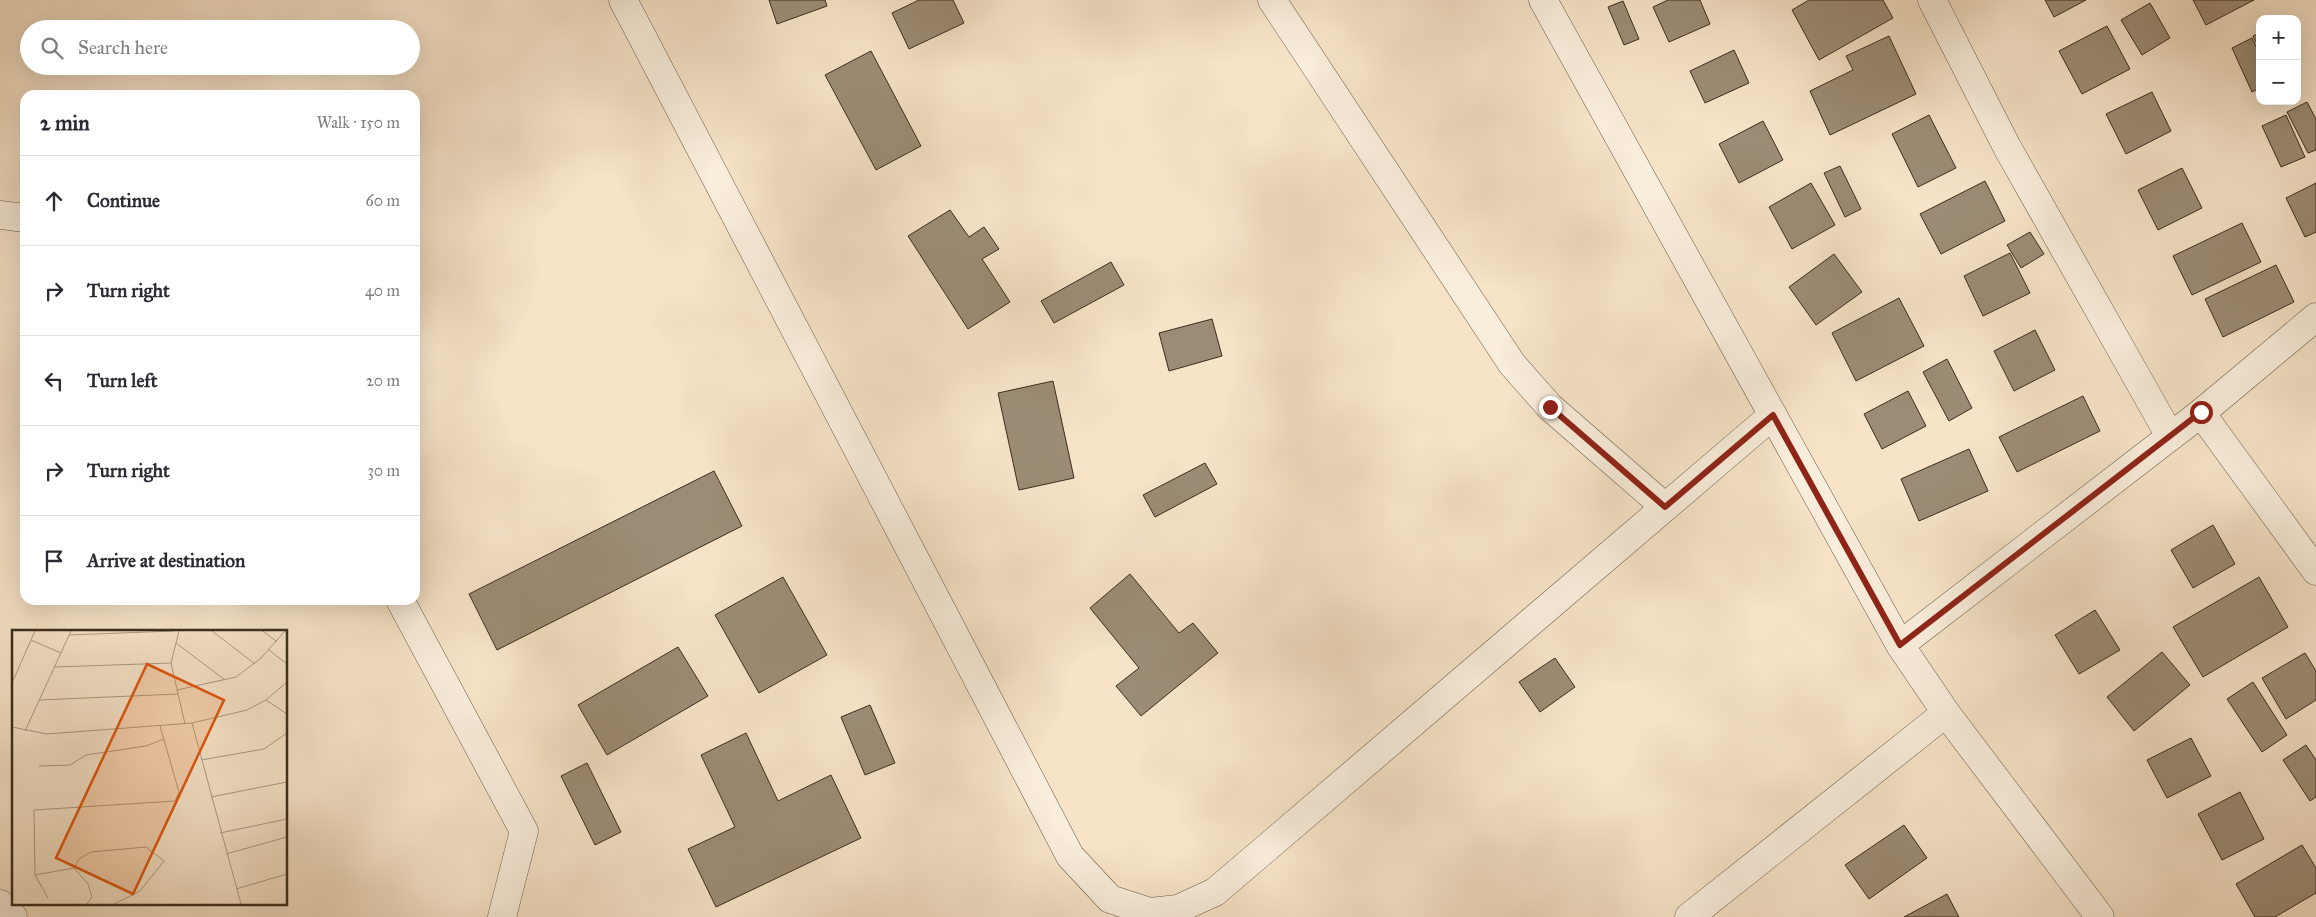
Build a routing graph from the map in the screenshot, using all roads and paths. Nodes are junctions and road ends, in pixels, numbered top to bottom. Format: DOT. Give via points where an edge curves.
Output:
graph roads {
  1 [pos="623,0"];
  2 [pos="1272,0"];
  3 [pos="1543,0"];
  4 [pos="1932,0"];
  5 [pos="0,215"];
  6 [pos="20,217"];
  7 [pos="2316,316"];
  8 [pos="2201,412"];
  9 [pos="1773,415"];
  10 [pos="2170,436"];
  11 [pos="1665,507"];
  12 [pos="2316,571"];
  13 [pos="403,605"];
  14 [pos="1900,645"];
  15 [pos="1946,713"];
  16 [pos="0,904"];
  17 [pos="13,917"];
  18 [pos="502,917"];
  19 [pos="1689,917"];
  20 [pos="2100,917"];
  1 -- 11 [label="street" via="1070,856 1110,899 1150,912 1178,909 1215,892"];
  2 -- 11 [label="street" via="1512,364 1557,413"];
  3 -- 9 [label="street"];
  4 -- 10 [label="street" via="2007,147"];
  5 -- 6 [label="street"];
  7 -- 8 [label="street"];
  8 -- 10 [label="street"];
  8 -- 12 [label="street"];
  9 -- 11 [label="street"];
  9 -- 14 [label="street"];
  10 -- 14 [label="street"];
  13 -- 18 [label="street" via="524,831"];
  14 -- 15 [label="street"];
  15 -- 19 [label="street"];
  15 -- 20 [label="street"];
  16 -- 17 [label="street"];
}
